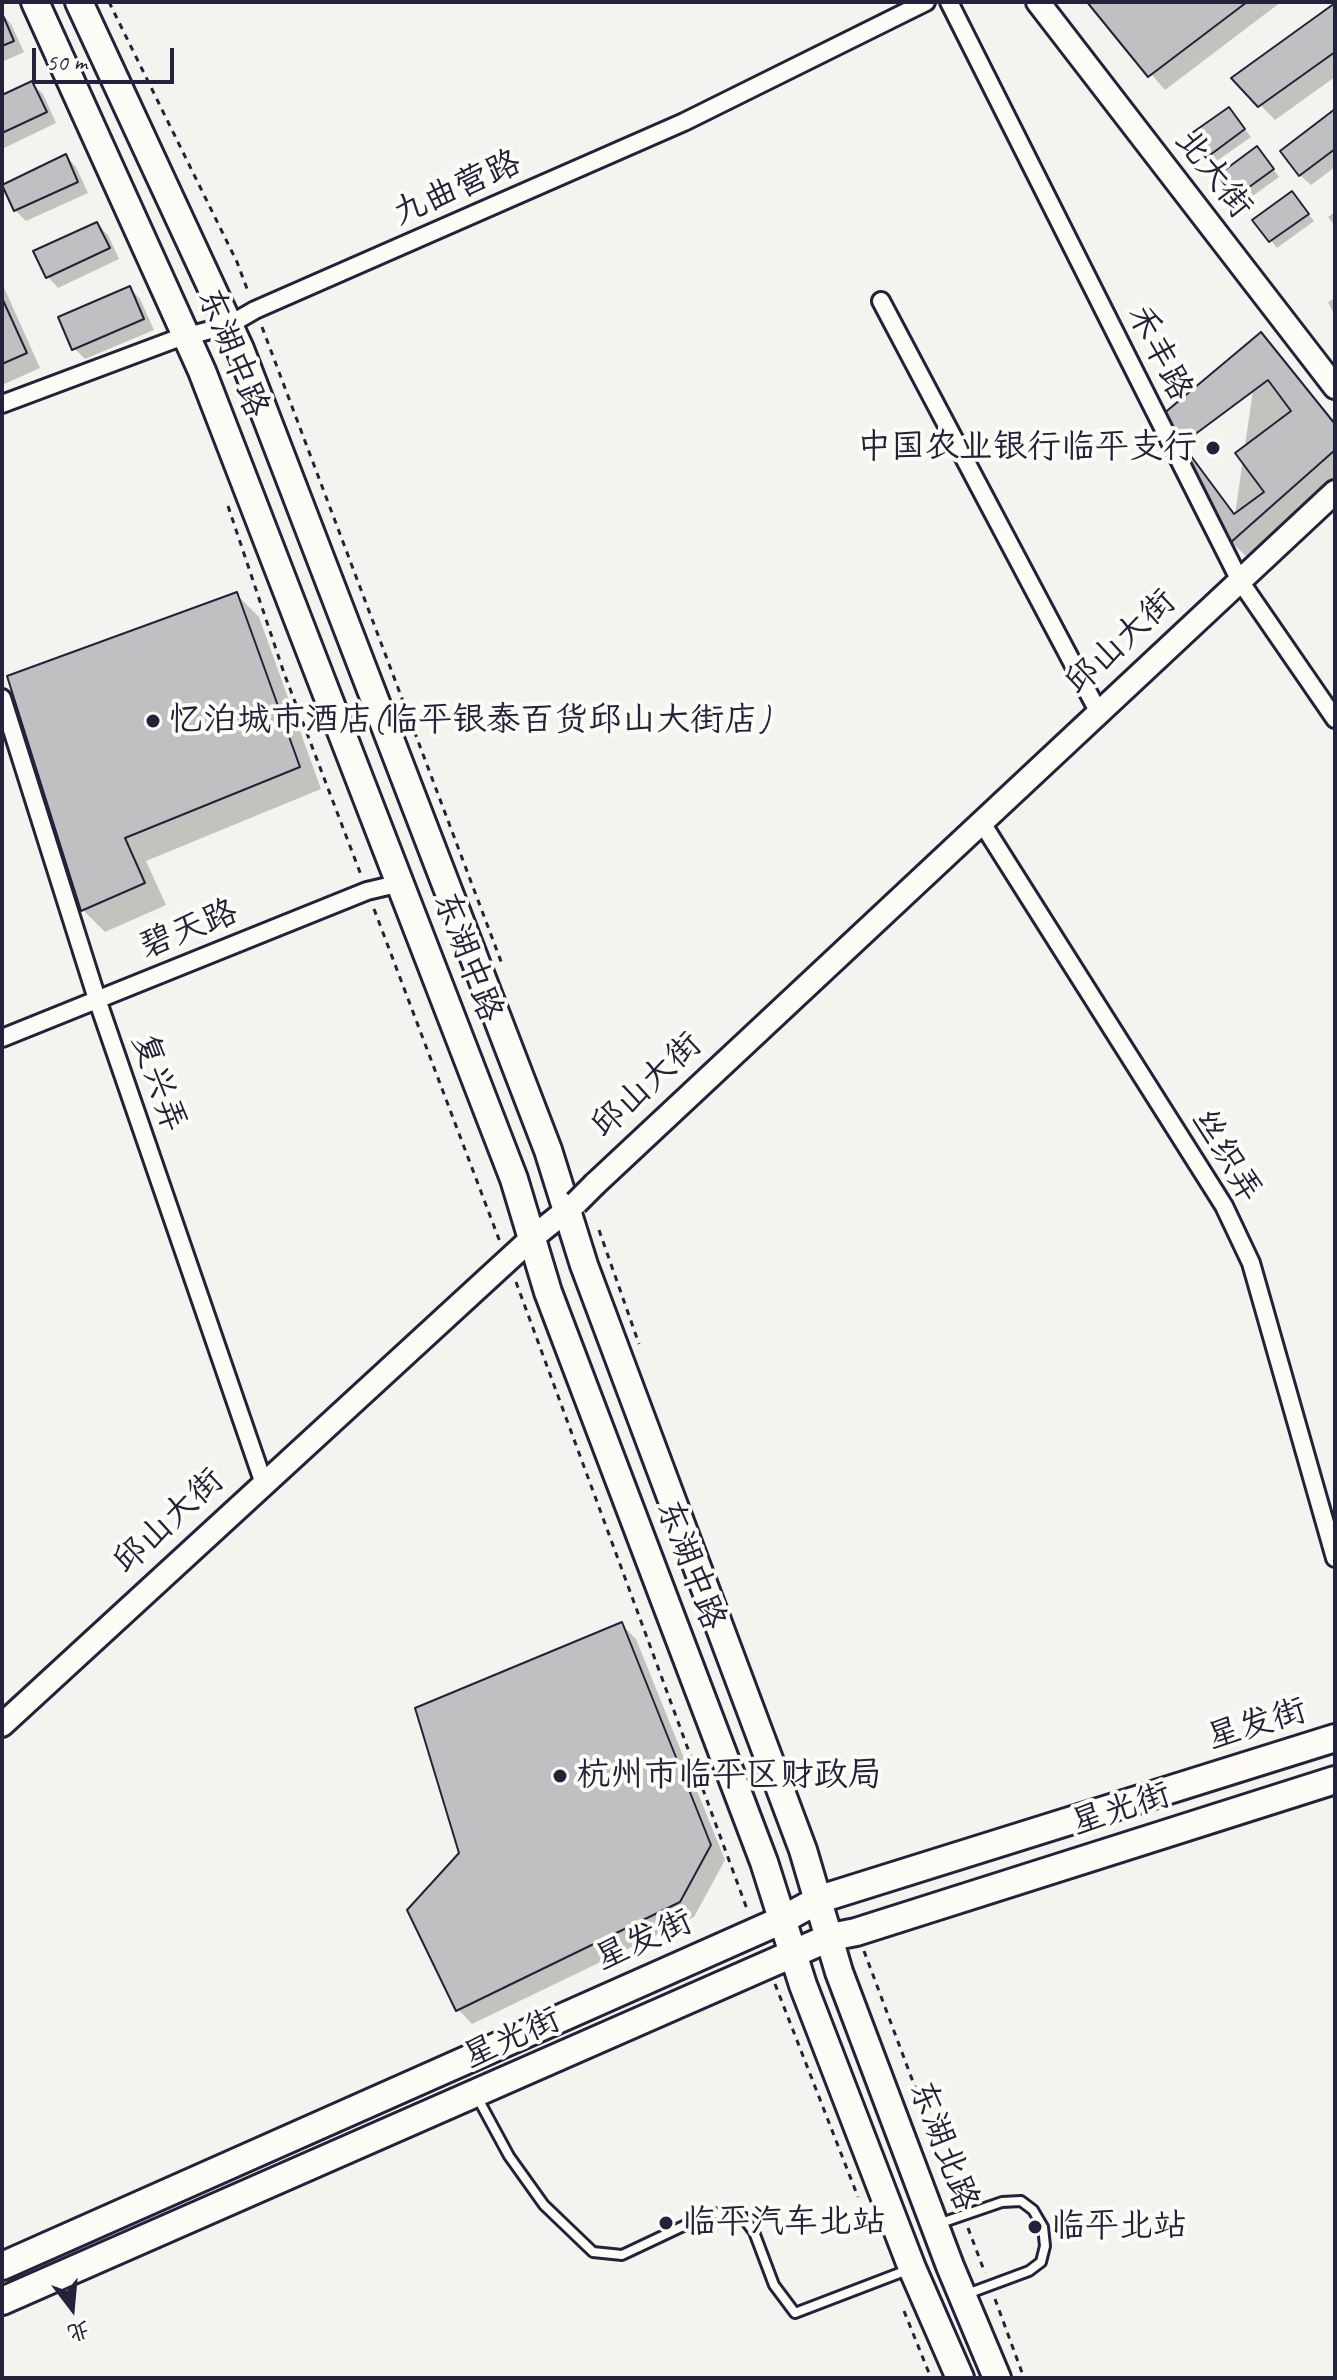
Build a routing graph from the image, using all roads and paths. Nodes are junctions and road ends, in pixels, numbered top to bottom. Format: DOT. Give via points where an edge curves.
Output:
graph roads {
  1 [pos="35,2"];
  2 [pos="79,2"];
  3 [pos="926,2"];
  4 [pos="949,2"];
  5 [pos="1038,2"];
  6 [pos="881,301"];
  7 [pos="229,325"];
  8 [pos="187,336"];
  9 [pos="1335,387"];
  10 [pos="2,404"];
  11 [pos="1335,492"];
  12 [pos="228,507"];
  13 [pos="1240,581"];
  14 [pos="2,698"];
  15 [pos="1099,713"];
  16 [pos="1335,719"];
  17 [pos="982,823"];
  18 [pos="401,883"];
  19 [pos="367,891"];
  20 [pos="97,999"];
  21 [pos="2,1038"];
  22 [pos="571,1207"];
  23 [pos="532,1238"];
  24 [pos="507,1260"];
  25 [pos="264,1484"];
  26 [pos="1335,1558"];
  27 [pos="2,1725"];
  28 [pos="1335,1738"];
  29 [pos="1335,1780"];
  30 [pos="820,1899"];
  31 [pos="782,1920"];
  32 [pos="755,1931"];
  33 [pos="831,1937"];
  34 [pos="792,1953"];
  35 [pos="768,1964"];
  36 [pos="476,2094"];
  37 [pos="862,2206"];
  38 [pos="935,2226"];
  39 [pos="2,2266"];
  40 [pos="912,2268"];
  41 [pos="962,2295"];
  42 [pos="2,2301"];
  43 [pos="902,2306"];
  44 [pos="931,2378"];
  45 [pos="960,2378"];
  46 [pos="997,2378"];
  1 -- 8 [label="main road, 东湖中路"];
  2 -- 7 [label="main road, 东湖中路"];
  3 -- 7 [label="street, 九曲营路" via="684,122"];
  4 -- 13 [label="street, 禾丰路"];
  5 -- 9 [label="main road, 北大街"];
  6 -- 15 [label="street"];
  7 -- 8 [label="street, 九曲营路"];
  7 -- 22 [label="main road, 东湖中路"];
  8 -- 10 [label="street, 九曲营路"];
  8 -- 18 [label="main road, 东湖中路"];
  11 -- 13 [label="main road, 邱山大街"];
  12 -- 19 [label="path"];
  13 -- 15 [label="main road, 邱山大街"];
  13 -- 16 [label="street, 禾丰路"];
  14 -- 20 [label="street, 复兴弄"];
  15 -- 17 [label="main road, 邱山大街"];
  17 -- 22 [label="main road, 邱山大街, bridge"];
  17 -- 26 [label="street, 丝织弄" via="1224,1206 1251,1263"];
  18 -- 19 [label="street, 碧天路"];
  18 -- 23 [label="main road, 东湖中路"];
  19 -- 20 [label="street, 碧天路"];
  19 -- 24 [label="path"];
  20 -- 21 [label="street, 碧天路"];
  20 -- 25 [label="street, 复兴弄"];
  22 -- 23 [label="main road, 邱山大街"];
  22 -- 30 [label="main road, 东湖中路"];
  23 -- 24 [label="main road, 邱山大街"];
  23 -- 31 [label="main road, 东湖中路"];
  24 -- 25 [label="main road, 邱山大街"];
  24 -- 32 [label="path"];
  25 -- 27 [label="main road, 邱山大街"];
  28 -- 30 [label="main road, 星发街"];
  29 -- 33 [label="main road, 星光街"];
  30 -- 31 [label="main road, 星发街"];
  30 -- 33 [label="main road, 东湖中路"];
  31 -- 32 [label="main road, 星发街"];
  31 -- 34 [label="main road, 东湖中路"];
  32 -- 39 [label="main road, 星发街"];
  33 -- 34 [label="main road, 星光街"];
  33 -- 38 [label="main road, 东湖北路" via="839,1972"];
  34 -- 35 [label="main road, 星光街"];
  34 -- 40 [label="main road"];
  35 -- 36 [label="main road, 星光街"];
  35 -- 37 [label="path"];
  36 -- 40 [label="lane" via="509,2156 544,2205 593,2252 622,2255 711,2213 742,2216 754,2232 774,2285 795,2313"];
  36 -- 42 [label="main road, 星光街"];
  38 -- 41 [label="main road, 东湖北路"];
  38 -- 41 [label="lane" via="1002,2202 1021,2201 1043,2227 1041,2262"];
  40 -- 45 [label="main road"];
  41 -- 46 [label="main road, 东湖北路"];
  43 -- 44 [label="path"];
}
